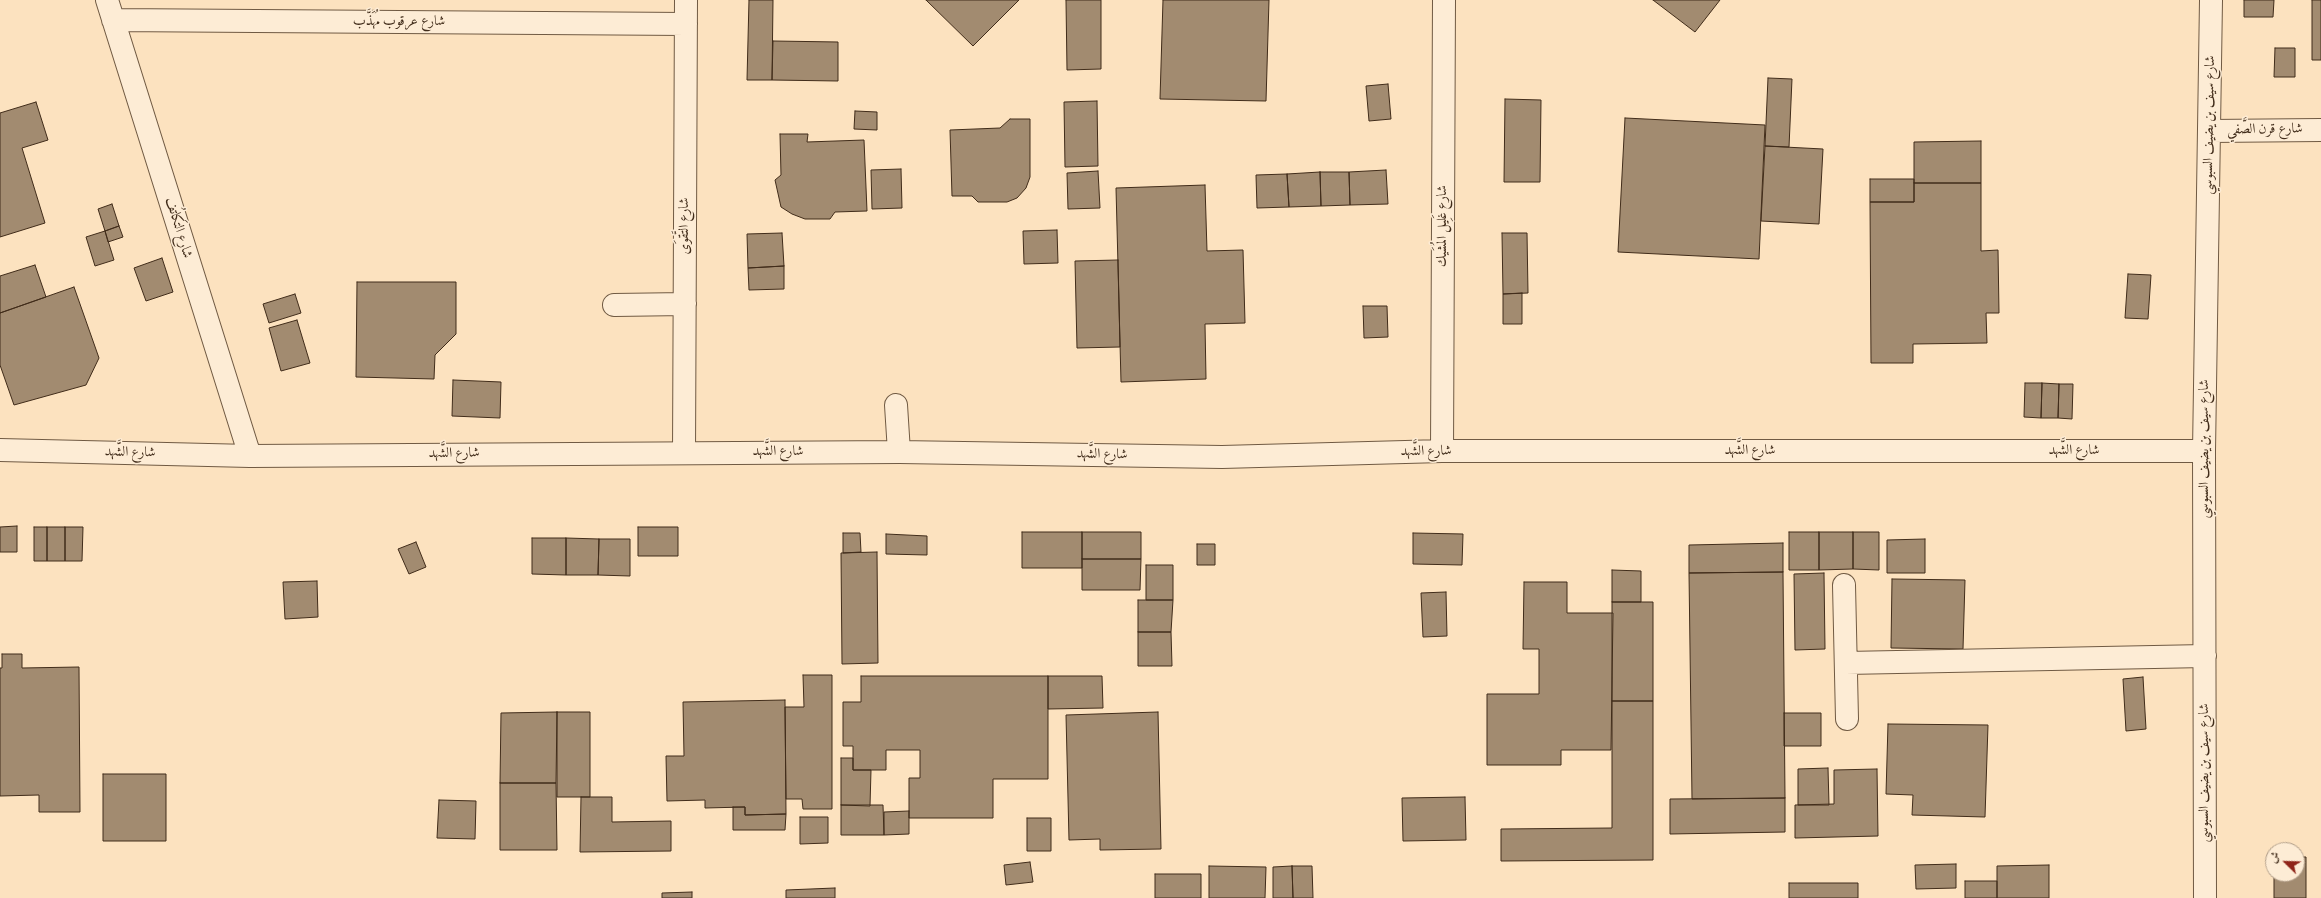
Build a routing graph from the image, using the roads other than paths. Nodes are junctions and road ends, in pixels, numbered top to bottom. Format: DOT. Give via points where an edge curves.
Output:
graph roads {
  1 [pos="686,0"];
  2 [pos="1444,0"];
  3 [pos="2211,0"];
  4 [pos="110,10"];
  5 [pos="686,24"];
  6 [pos="2321,130"];
  7 [pos="2210,131"];
  8 [pos="685,304"];
  9 [pos="614,305"];
  10 [pos="896,405"];
  11 [pos="0,450"];
  12 [pos="1442,451"];
  13 [pos="2204,451"];
  14 [pos="684,452"];
  15 [pos="899,452"];
  16 [pos="250,456"];
  17 [pos="1844,586"];
  18 [pos="2205,656"];
  19 [pos="1846,663"];
  20 [pos="1847,719"];
  21 [pos="2204,898"];
  1 -- 5 [label="street, شارع التَّقوَى"];
  2 -- 12 [label="street, شارع غَلِيل المُشَيك"];
  3 -- 7 [label="street, شارع سيف بن يضيف السبوسي"];
  4 -- 5 [label="street, شارع عرقوب مُهَذَّب"];
  4 -- 16 [label="street, شارع التَكاتُف"];
  5 -- 8 [label="street, شارع التَّقوَى"];
  6 -- 7 [label="street, شارع قرن الصَّفي"];
  7 -- 13 [label="street, شارع سيف بن يضيف السبوسي"];
  8 -- 9 [label="street"];
  8 -- 14 [label="street, شارع التَّقوَى"];
  10 -- 15 [label="street"];
  11 -- 16 [label="street, شارع الشَّهد"];
  12 -- 13 [label="street, شارع الشَّهد"];
  12 -- 15 [label="street, شارع الشَّهد" via="1222,457"];
  13 -- 18 [label="street, شارع سيف بن يضيف السبوسي"];
  14 -- 15 [label="street, شارع الشَّهد"];
  14 -- 16 [label="street, شارع الشَّهد"];
  17 -- 19 [label="street"];
  18 -- 19 [label="street"];
  18 -- 21 [label="street, شارع سيف بن يضيف السبوسي"];
  19 -- 20 [label="street"];
}
